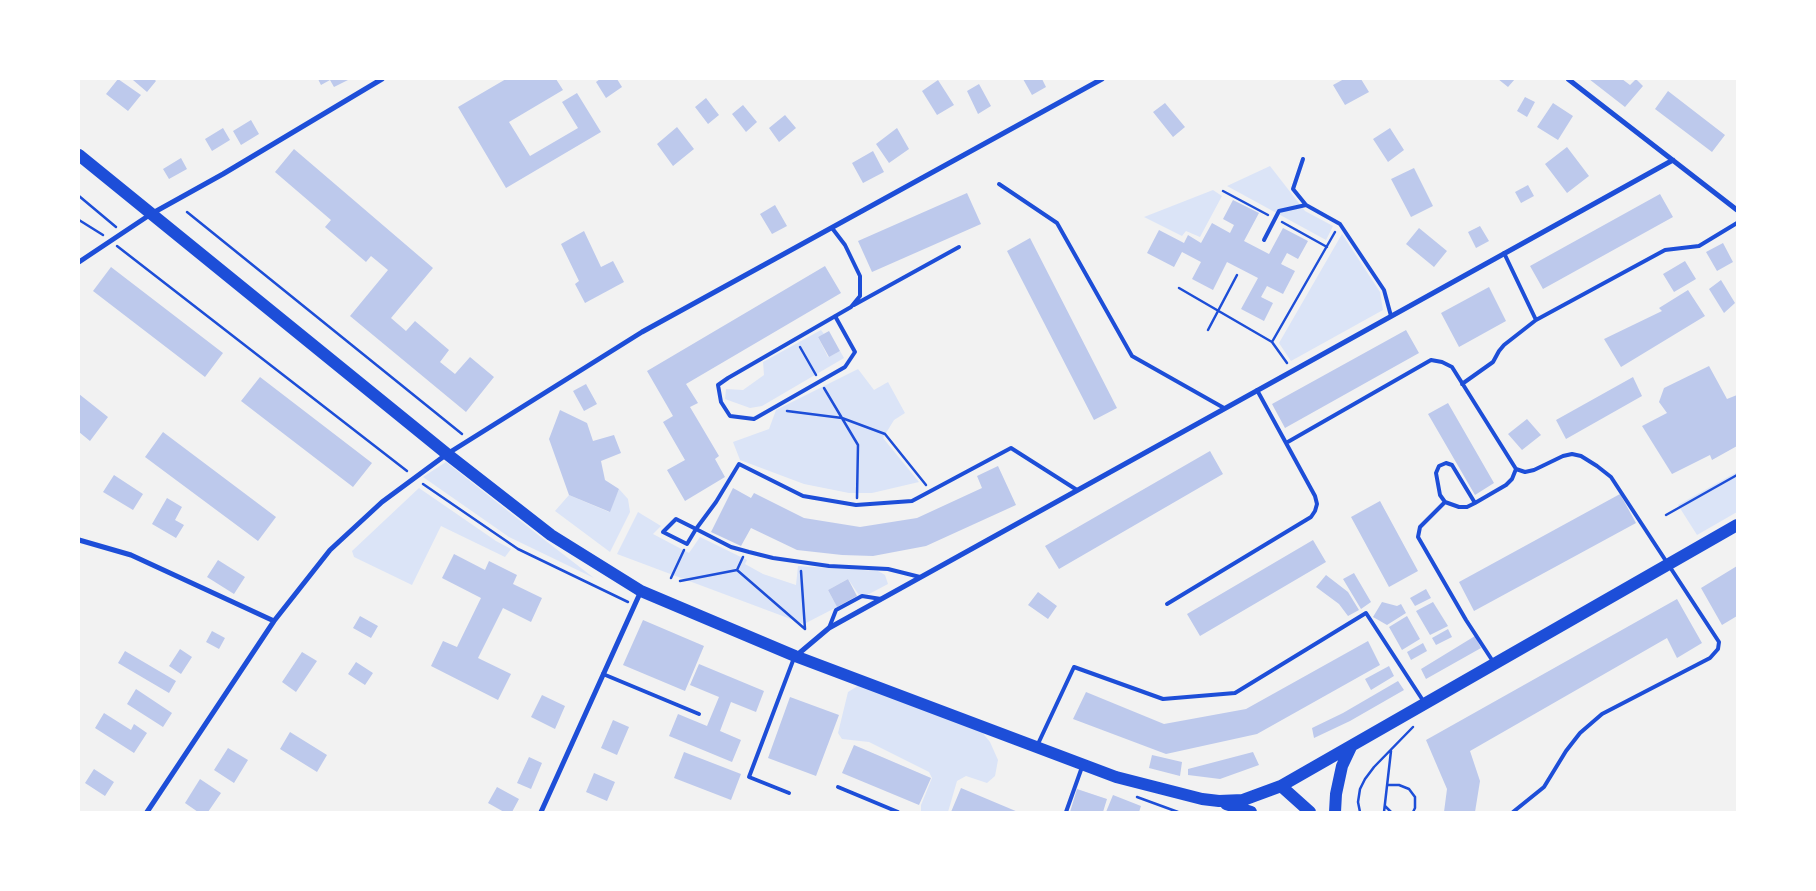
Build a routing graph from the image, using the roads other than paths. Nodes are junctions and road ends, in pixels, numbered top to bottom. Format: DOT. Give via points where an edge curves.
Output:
graph roads {
  1 [pos="382,79"];
  2 [pos="1102,79"];
  3 [pos="1568,79"];
  4 [pos="79,155"];
  5 [pos="1303,159"];
  6 [pos="1672,160"];
  7 [pos="999,184"];
  8 [pos="1306,205"];
  9 [pos="1737,210"];
  10 [pos="152,214"];
  11 [pos="1737,223"];
  12 [pos="832,228"];
  13 [pos="1264,240"];
  14 [pos="959,247"];
  15 [pos="1504,253"];
  16 [pos="79,262"];
  17 [pos="851,307"];
  18 [pos="835,316"];
  19 [pos="1391,316"];
  20 [pos="1536,320"];
  21 [pos="1462,384"];
  22 [pos="1257,390"];
  23 [pos="1224,408"];
  24 [pos="1286,443"];
  25 [pos="447,454"];
  26 [pos="1516,469"];
  27 [pos="1077,490"];
  28 [pos="1445,502"];
  29 [pos="1475,503"];
  30 [pos="1737,525"];
  31 [pos="696,529"];
  32 [pos="79,540"];
  33 [pos="1669,564"];
  34 [pos="920,578"];
  35 [pos="641,591"];
  36 [pos="881,599"];
  37 [pos="1167,604"];
  38 [pos="274,621"];
  39 [pos="829,628"];
  40 [pos="795,656"];
  41 [pos="1494,664"];
  42 [pos="603,674"];
  43 [pos="1426,704"];
  44 [pos="699,714"];
  45 [pos="1351,746"];
  46 [pos="1036,748"];
  47 [pos="1083,765"];
  48 [pos="1281,786"];
  49 [pos="838,787"];
  50 [pos="789,793"];
  51 [pos="1219,801"];
  52 [pos="148,812"];
  53 [pos="541,812"];
  54 [pos="898,812"];
  55 [pos="1066,812"];
  56 [pos="1251,812"];
  57 [pos="1310,812"];
  58 [pos="1335,812"];
  59 [pos="1513,812"];
  1 -- 10 [label="street"];
  2 -- 12 [label="street"];
  3 -- 6 [label="street"];
  4 -- 10 [label="main road"];
  5 -- 8 [label="lane" via="1293,189"];
  6 -- 9 [label="street"];
  6 -- 15 [label="street"];
  7 -- 23 [label="lane" via="1057,223 1132,356"];
  8 -- 13 [label="lane" via="1280,211"];
  8 -- 19 [label="lane" via="1340,224 1384,290"];
  10 -- 16 [label="street"];
  10 -- 25 [label="main road"];
  11 -- 20 [label="lane" via="1699,246 1665,250"];
  12 -- 17 [label="lane" via="845,245 860,276 860,296"];
  12 -- 25 [label="street" via="642,332"];
  14 -- 17 [label="lane"];
  15 -- 19 [label="street"];
  15 -- 20 [label="lane"];
  17 -- 18 [label="lane"];
  18 -- 18 [label="lane" via="718,385 721,402 730,416 754,419 845,367 855,352"];
  19 -- 22 [label="street"];
  20 -- 21 [label="lane" via="1504,345 1493,362"];
  21 -- 24 [label="lane" via="1452,368 1431,360"];
  21 -- 26 [label="lane"];
  22 -- 23 [label="street"];
  22 -- 24 [label="lane"];
  23 -- 27 [label="street"];
  24 -- 37 [label="lane" via="1315,496 1317,504 1311,517"];
  25 -- 35 [label="main road" via="551,535"];
  25 -- 38 [label="street" via="382,502 330,550"];
  26 -- 29 [label="lane" via="1506,485"];
  26 -- 33 [label="lane" via="1534,470 1572,454 1598,466 1611,477"];
  27 -- 31 [label="lane" via="1011,448 912,501 856,505 803,496 739,464"];
  27 -- 34 [label="street"];
  28 -- 29 [label="lane" via="1459,507"];
  28 -- 29 [label="lane" via="1440,495 1436,473 1446,462 1452,465"];
  28 -- 41 [label="lane" via="1420,527 1418,537"];
  30 -- 33 [label="main road"];
  31 -- 31 [label="lane" via="676,519 663,532 687,544"];
  31 -- 34 [label="lane" via="731,547 773,558 829,566 888,568"];
  32 -- 38 [label="street" via="130,555"];
  33 -- 41 [label="main road"];
  33 -- 59 [label="lane" via="1718,642 1715,654 1602,714 1580,733 1544,787"];
  34 -- 36 [label="street"];
  35 -- 40 [label="main road"];
  35 -- 42 [label="street"];
  36 -- 39 [label="street"];
  36 -- 39 [label="lane" via="862,596 836,610"];
  38 -- 52 [label="street"];
  39 -- 40 [label="street"];
  40 -- 46 [label="main road"];
  40 -- 50 [label="lane" via="749,778"];
  41 -- 43 [label="main road"];
  42 -- 44 [label="lane"];
  42 -- 53 [label="street"];
  43 -- 45 [label="main road"];
  43 -- 46 [label="lane" via="1366,613 1235,693 1163,699 1074,667"];
  45 -- 48 [label="main road"];
  45 -- 58 [label="main road" via="1342,766"];
  46 -- 47 [label="main road"];
  47 -- 51 [label="main road" via="1116,777"];
  47 -- 55 [label="lane"];
  48 -- 51 [label="main road" via="1243,800"];
  48 -- 57 [label="main road"];
  49 -- 54 [label="lane"];
  51 -- 56 [label="main road"];
}
